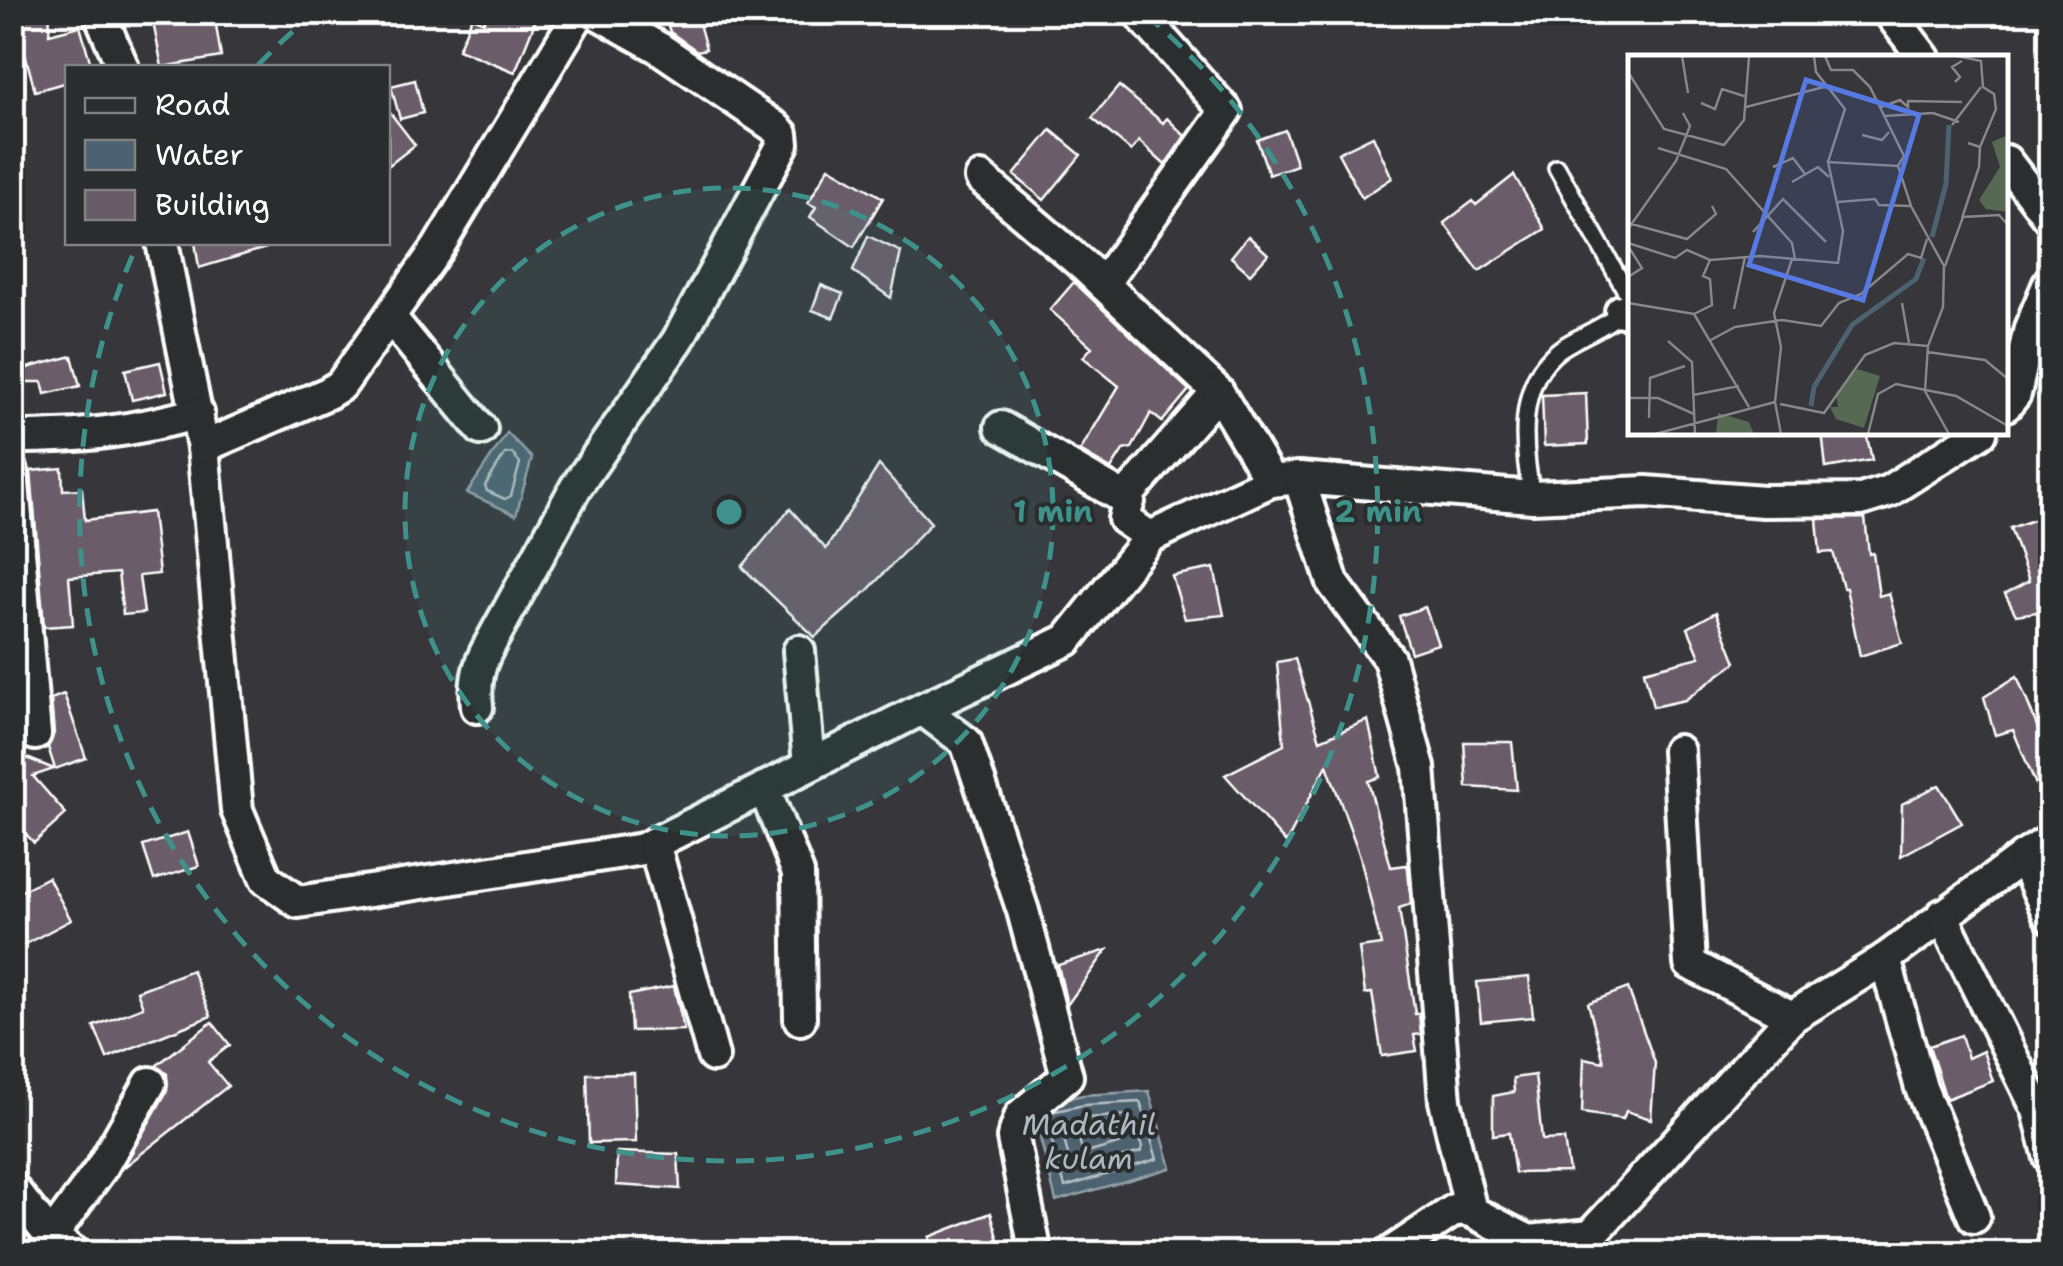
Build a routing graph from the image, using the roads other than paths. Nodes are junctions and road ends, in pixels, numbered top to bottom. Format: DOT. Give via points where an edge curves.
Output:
graph roads {
  1 [pos="99,12"];
  2 [pos="580,12"];
  3 [pos="595,12"];
  4 [pos="1138,12"];
  5 [pos="1889,12"];
  6 [pos="1922,55"];
  7 [pos="122,65"];
  8 [pos="2008,164"];
  9 [pos="1557,168"];
  10 [pos="981,178"];
  11 [pos="2050,219"];
  12 [pos="163,245"];
  13 [pos="2050,281"];
  14 [pos="1103,284"];
  15 [pos="1628,292"];
  16 [pos="1626,311"];
  17 [pos="390,317"];
  18 [pos="1218,392"];
  19 [pos="2008,403"];
  20 [pos="198,413"];
  21 [pos="1001,427"];
  22 [pos="481,430"];
  23 [pos="1976,435"];
  24 [pos="12,437"];
  25 [pos="203,447"];
  26 [pos="12,472"];
  27 [pos="1285,480"];
  28 [pos="1532,498"];
  29 [pos="1129,500"];
  30 [pos="1150,537"];
  31 [pos="799,651"];
  32 [pos="478,685"];
  33 [pos="922,709"];
  34 [pos="35,734"];
  35 [pos="1678,750"];
  36 [pos="809,765"];
  37 [pos="764,788"];
  38 [pos="2050,840"];
  39 [pos="654,843"];
  40 [pos="2023,857"];
  41 [pos="1942,915"];
  42 [pos="2050,917"];
  43 [pos="1885,959"];
  44 [pos="1792,1017"];
  45 [pos="800,1019"];
  46 [pos="713,1056"];
  47 [pos="150,1083"];
  48 [pos="2050,1158"];
  49 [pos="12,1188"];
  50 [pos="1471,1212"];
  51 [pos="1974,1217"];
  52 [pos="64,1245"];
  53 [pos="1576,1245"];
  54 [pos="1036,1254"];
  55 [pos="1389,1254"];
  1 -- 7 [label="street"];
  2 -- 17 [label="street"];
  3 -- 32 [label="street" via="774,128 783,144 678,340 576,487"];
  4 -- 14 [label="street" via="1226,111"];
  5 -- 6 [label="street"];
  8 -- 11 [label="street"];
  9 -- 15 [label="lane"];
  10 -- 14 [label="street"];
  12 -- 20 [label="street"];
  13 -- 19 [label="street"];
  14 -- 18 [label="street"];
  16 -- 28 [label="lane" via="1559,350 1542,369 1529,395 1525,458"];
  17 -- 22 [label="street"];
  17 -- 25 [label="street" via="335,390"];
  18 -- 27 [label="street"];
  18 -- 29 [label="street"];
  20 -- 24 [label="street" via="134,431"];
  20 -- 25 [label="street"];
  21 -- 29 [label="street"];
  23 -- 28 [label="street" via="1904,482 1861,500 1646,492"];
  25 -- 39 [label="street" via="237,810 266,879 298,902"];
  26 -- 34 [label="street"];
  27 -- 28 [label="street"];
  27 -- 30 [label="street"];
  27 -- 50 [label="street" via="1333,583 1389,658 1419,767 1446,1101"];
  29 -- 30 [label="street" via="1124,518"];
  30 -- 33 [label="street" via="1067,640"];
  31 -- 36 [label="street"];
  33 -- 36 [label="street"];
  33 -- 54 [label="street" via="966,742 1023,911 1068,1076 1021,1114 1012,1138"];
  35 -- 44 [label="street" via="1690,964"];
  36 -- 37 [label="street"];
  37 -- 39 [label="street"];
  37 -- 45 [label="street" via="798,873"];
  38 -- 40 [label="street"];
  39 -- 46 [label="street"];
  40 -- 41 [label="street"];
  40 -- 42 [label="street"];
  41 -- 43 [label="street"];
  41 -- 48 [label="street" via="2038,1110"];
  43 -- 44 [label="street"];
  43 -- 51 [label="street" via="1920,1088"];
  44 -- 53 [label="street"];
  47 -- 52 [label="street"];
  49 -- 52 [label="street"];
  50 -- 53 [label="street" via="1529,1241"];
  50 -- 55 [label="street" via="1456,1209"];
}
